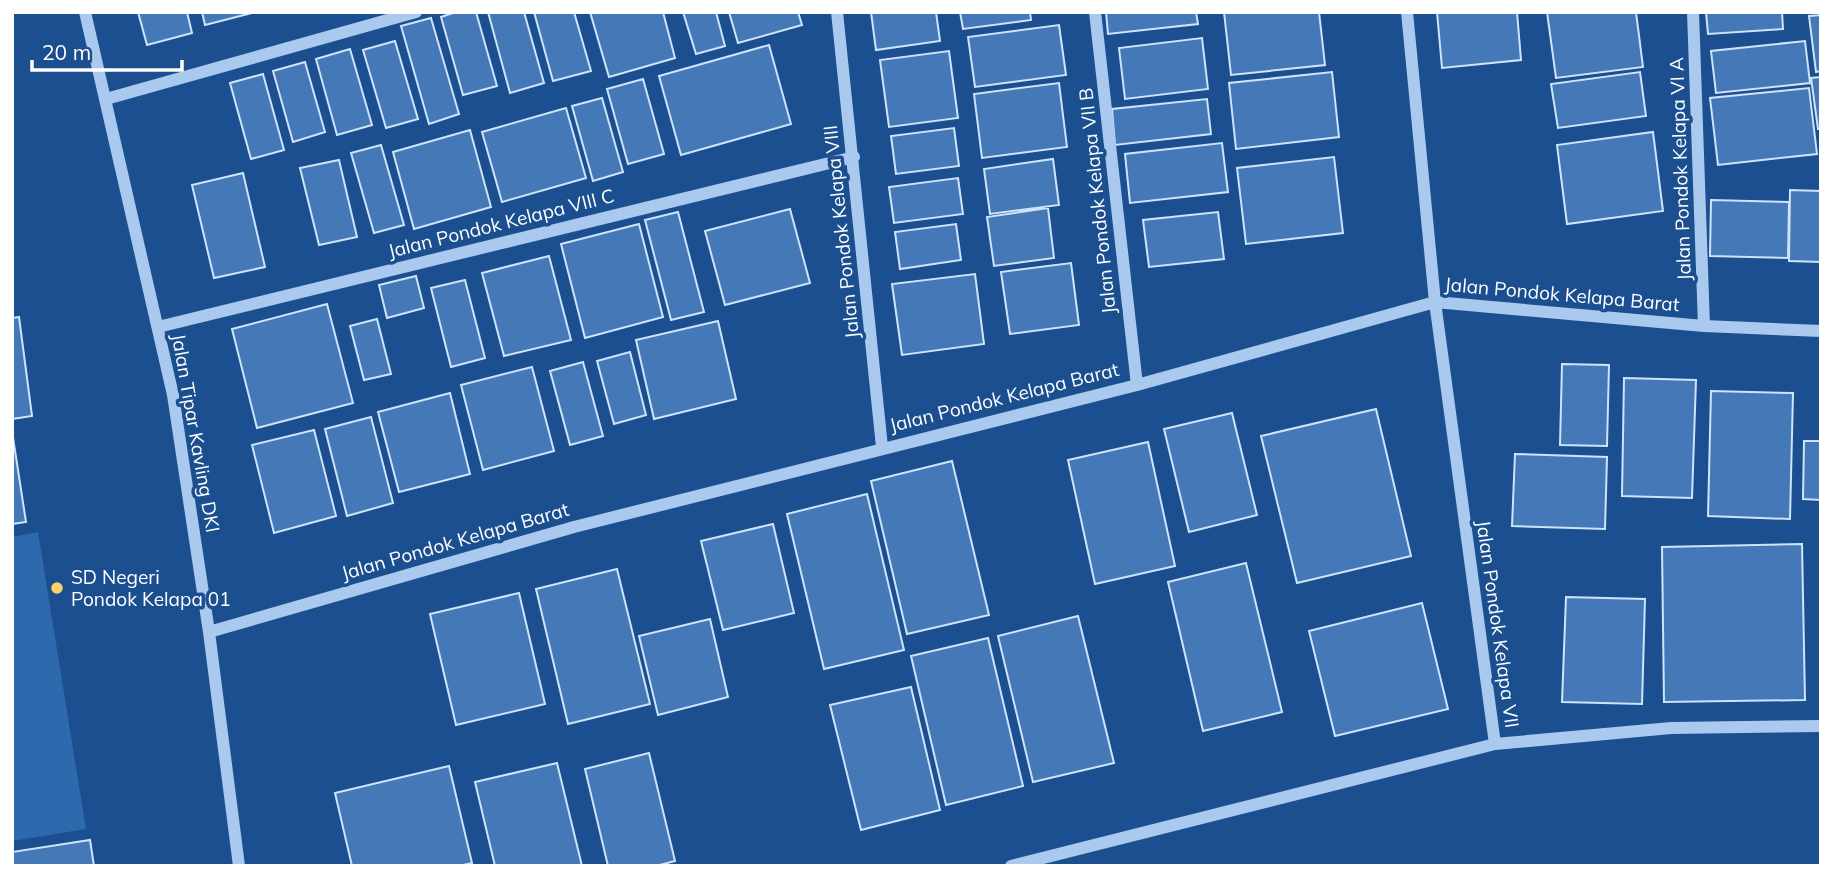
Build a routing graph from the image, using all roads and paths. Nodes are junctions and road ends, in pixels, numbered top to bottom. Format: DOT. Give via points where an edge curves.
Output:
graph roads {
  1 [pos="85,12"];
  2 [pos="416,12"];
  3 [pos="837,12"];
  4 [pos="1095,12"];
  5 [pos="1407,12"];
  6 [pos="1693,12"];
  7 [pos="106,99"];
  8 [pos="854,157"];
  9 [pos="1435,302"];
  10 [pos="1704,326"];
  11 [pos="158,327"];
  12 [pos="1821,331"];
  13 [pos="1137,384"];
  14 [pos="882,447"];
  15 [pos="209,632"];
  16 [pos="1821,726"];
  17 [pos="1494,744"];
  18 [pos="239,866"];
  19 [pos="1010,866"];
  1 -- 7 [label="street, Jalan Tipar Kavling DKI"];
  2 -- 7 [label="street"];
  3 -- 8 [label="street, Jalan Pondok Kelapa VIII"];
  4 -- 13 [label="street, Jalan Pondok Kelapa VII B"];
  5 -- 9 [label="street, Jalan Pondok Kelapa VII"];
  6 -- 10 [label="street, Jalan Pondok Kelapa VI A"];
  7 -- 11 [label="street, Jalan Tipar Kavling DKI"];
  8 -- 11 [label="street, Jalan Pondok Kelapa VIII C"];
  8 -- 14 [label="street, Jalan Pondok Kelapa VIII"];
  9 -- 10 [label="street, Jalan Pondok Kelapa Barat"];
  9 -- 13 [label="street, Jalan Pondok Kelapa Barat"];
  9 -- 17 [label="street, Jalan Pondok Kelapa VII"];
  10 -- 12 [label="street, Jalan Pondok Kelapa Barat"];
  11 -- 15 [label="street, Jalan Tipar Kavling DKI" via="173,395"];
  13 -- 14 [label="street, Jalan Pondok Kelapa Barat"];
  14 -- 15 [label="street, Jalan Pondok Kelapa Barat" via="574,527"];
  15 -- 18 [label="street, Jalan Tipar Kavling DKI"];
  16 -- 17 [label="street" via="1671,728"];
  17 -- 19 [label="street, Jalan Pondok Kelapa VII"];
}
